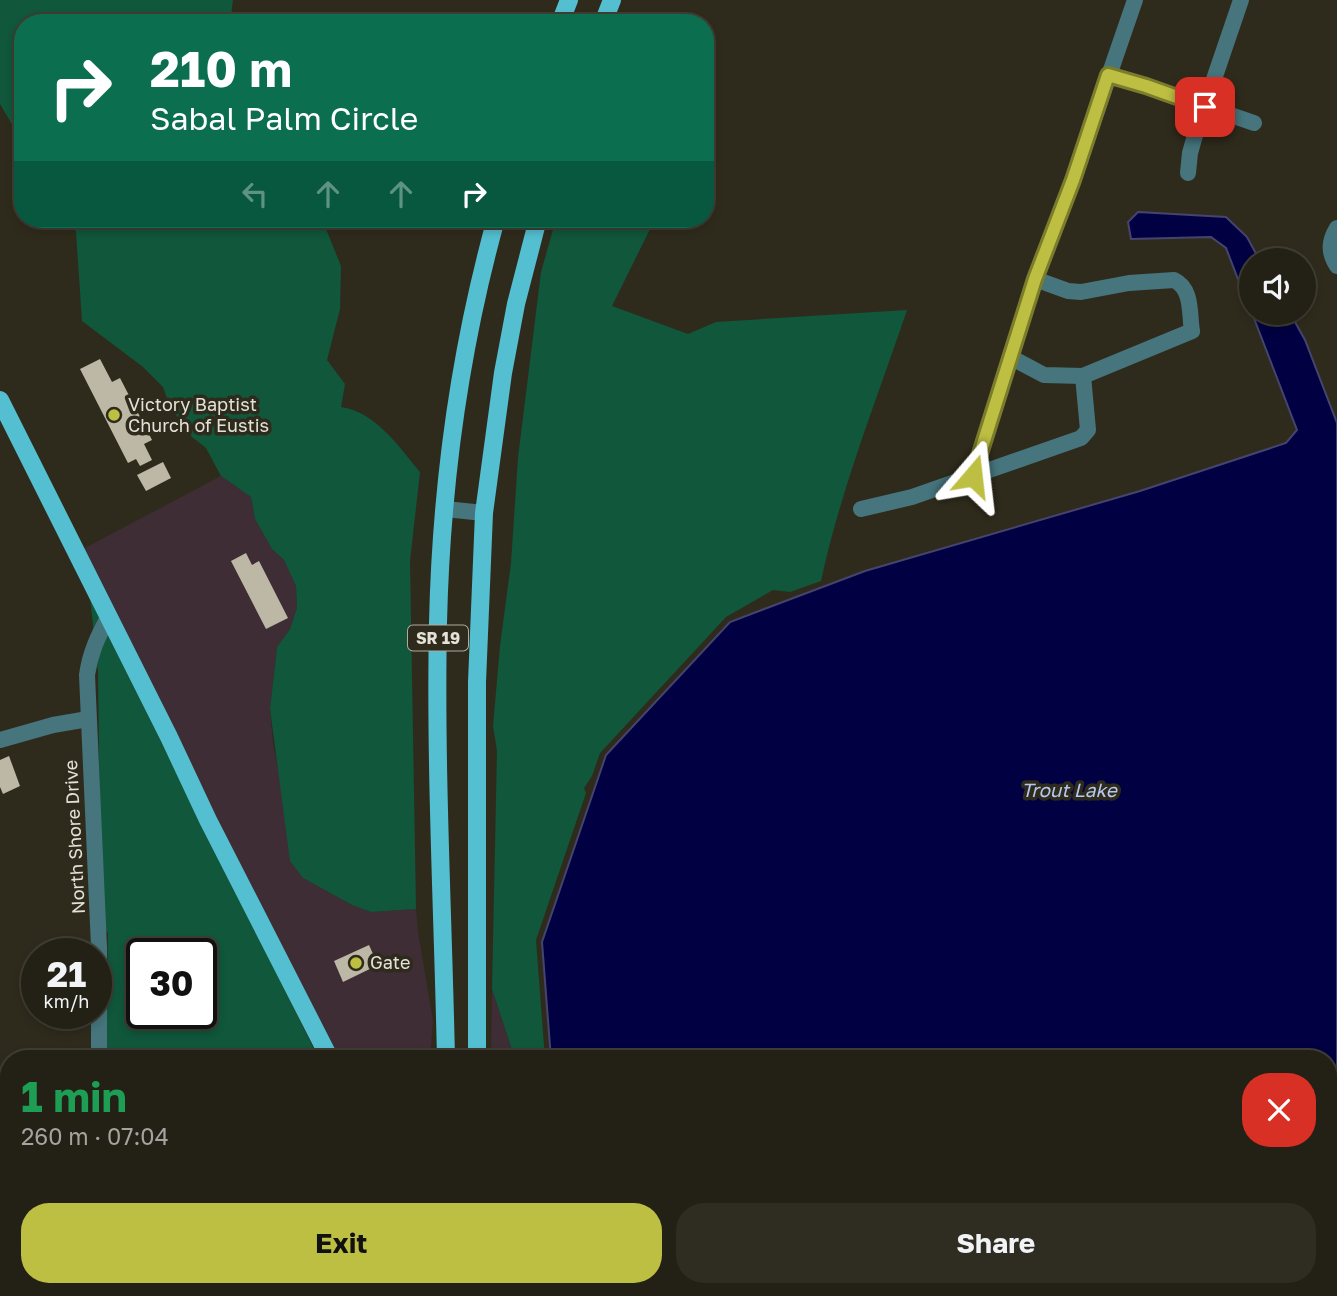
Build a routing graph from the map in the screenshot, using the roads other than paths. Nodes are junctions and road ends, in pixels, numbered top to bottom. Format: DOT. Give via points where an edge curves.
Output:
graph roads {
  1 [pos="1135,0"];
  2 [pos="1241,0"];
  3 [pos="1108,75"];
  4 [pos="1205,107"];
  5 [pos="1254,123"];
  6 [pos="1188,173"];
  7 [pos="494,228"];
  8 [pos="536,228"];
  9 [pos="1337,228"];
  10 [pos="1337,266"];
  11 [pos="1035,279"];
  12 [pos="1010,357"];
  13 [pos="1083,376"];
  14 [pos="0,400"];
  15 [pos="973,476"];
  16 [pos="445,509"];
  17 [pos="861,509"];
  18 [pos="484,513"];
  19 [pos="108,618"];
  20 [pos="88,719"];
  21 [pos="0,740"];
  22 [pos="475,974"];
  23 [pos="99,1050"];
  24 [pos="325,1050"];
  25 [pos="446,1050"];
  26 [pos="469,1050"];
  27 [pos="477,1050"];
  1 -- 3 [label="street"];
  2 -- 4 [label="street"];
  3 -- 4 [label="street"];
  3 -- 11 [label="street"];
  4 -- 5 [label="street"];
  4 -- 6 [label="street"];
  7 -- 16 [label="main road, SR 19" via="464,364"];
  8 -- 18 [label="main road, SR 19" via="503,373"];
  9 -- 10 [label="street" via="1330,246"];
  11 -- 12 [label="street"];
  11 -- 13 [label="street" via="1081,292 1174,280 1186,289 1192,331"];
  12 -- 13 [label="street" via="1044,375"];
  12 -- 15 [label="street"];
  13 -- 15 [label="street" via="1086,434"];
  14 -- 19 [label="main road"];
  15 -- 17 [label="street" via="912,498"];
  16 -- 18 [label="street"];
  16 -- 25 [label="main road, SR 19" via="438,678"];
  18 -- 22 [label="main road, SR 19" via="477,682"];
  19 -- 20 [label="street, North Shore Drive" via="89,659"];
  19 -- 24 [label="main road"];
  20 -- 21 [label="street"];
  20 -- 23 [label="street, North Shore Drive" via="100,947"];
  22 -- 26 [label="main road"];
  22 -- 27 [label="main road, SR 19"];
}
